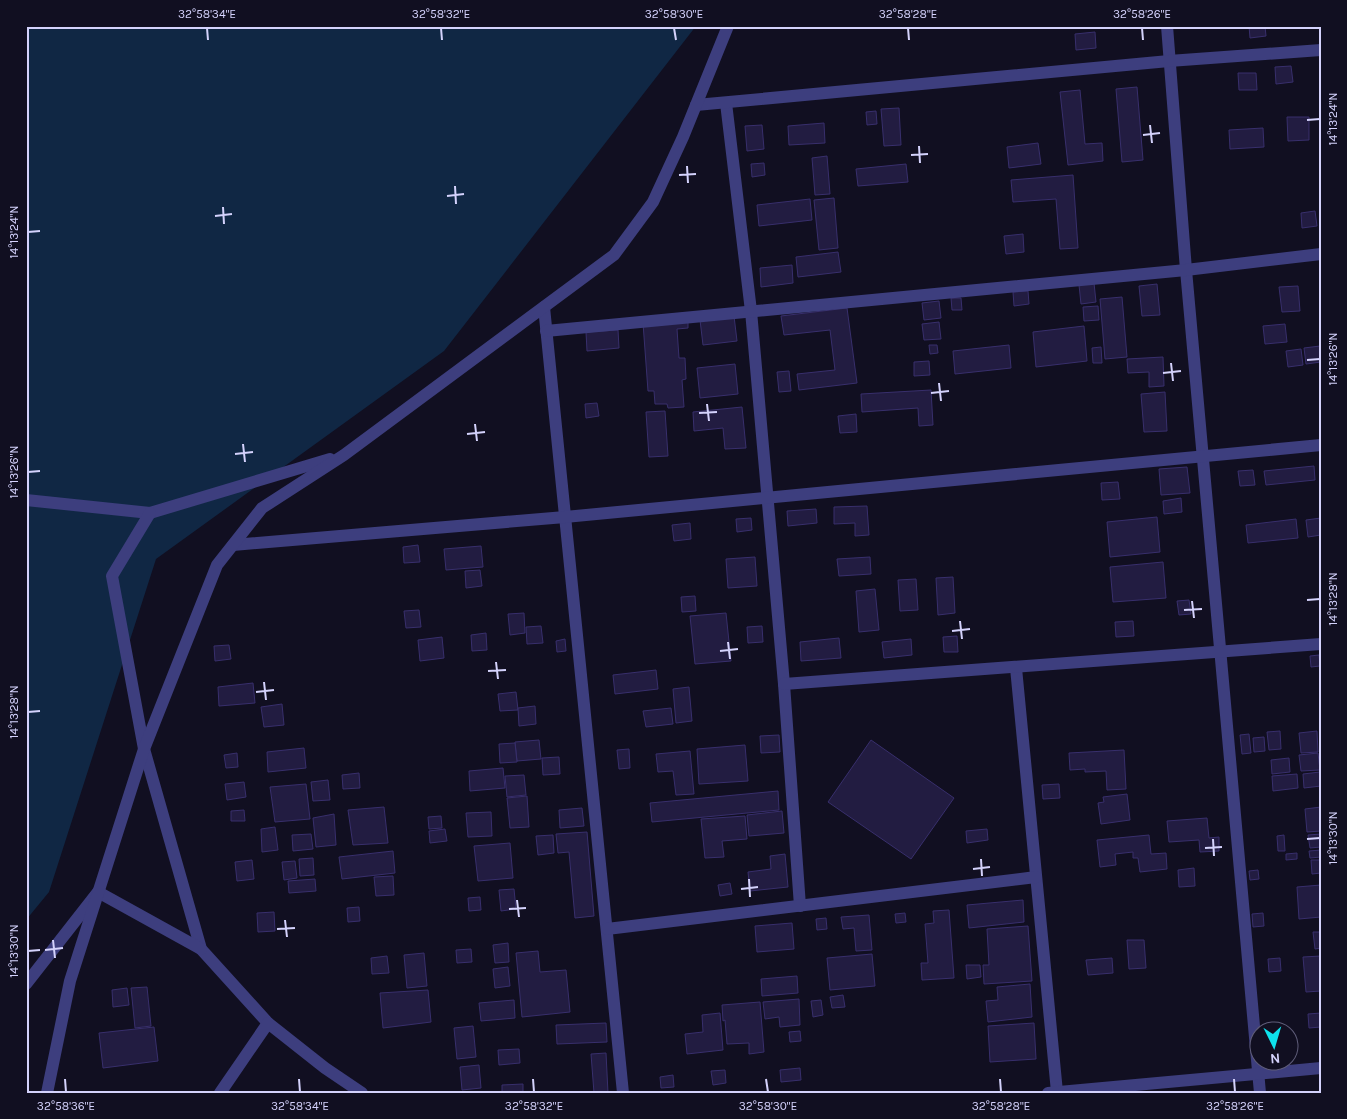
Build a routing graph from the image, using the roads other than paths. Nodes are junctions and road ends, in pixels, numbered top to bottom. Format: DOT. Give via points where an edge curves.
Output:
graph roads {
  1 [pos="728,26"];
  2 [pos="1167,26"];
  3 [pos="1321,50"];
  4 [pos="1169,61"];
  5 [pos="726,103"];
  6 [pos="696,105"];
  7 [pos="1321,254"];
  8 [pos="1186,270"];
  9 [pos="544,307"];
  10 [pos="751,311"];
  11 [pos="546,330"];
  12 [pos="1321,445"];
  13 [pos="344,455"];
  14 [pos="1202,456"];
  15 [pos="768,498"];
  16 [pos="26,500"];
  17 [pos="150,513"];
  18 [pos="565,517"];
  19 [pos="232,545"];
  20 [pos="1321,644"];
  21 [pos="1220,652"];
  22 [pos="1016,668"];
  23 [pos="784,684"];
  24 [pos="144,749"];
  25 [pos="1036,877"];
  26 [pos="98,892"];
  27 [pos="800,906"];
  28 [pos="606,930"];
  29 [pos="200,949"];
  30 [pos="26,984"];
  31 [pos="268,1023"];
  32 [pos="1321,1068"];
  33 [pos="1259,1073"];
  34 [pos="1052,1092"];
  35 [pos="47,1093"];
  36 [pos="220,1093"];
  37 [pos="362,1093"];
  38 [pos="623,1093"];
  39 [pos="1260,1093"];
  1 -- 6 [label="street"];
  2 -- 4 [label="street"];
  3 -- 4 [label="street"];
  4 -- 5 [label="street"];
  4 -- 8 [label="street"];
  5 -- 6 [label="street"];
  5 -- 10 [label="street"];
  6 -- 9 [label="street" via="653,202 614,255"];
  7 -- 8 [label="street"];
  8 -- 10 [label="street"];
  8 -- 14 [label="street"];
  9 -- 11 [label="street"];
  9 -- 13 [label="street"];
  10 -- 11 [label="street"];
  10 -- 15 [label="street"];
  11 -- 18 [label="street"];
  12 -- 14 [label="street"];
  13 -- 17 [label="street"];
  13 -- 19 [label="street" via="262,508"];
  14 -- 15 [label="street"];
  14 -- 21 [label="street"];
  15 -- 18 [label="street"];
  15 -- 23 [label="street"];
  16 -- 17 [label="street"];
  17 -- 24 [label="street" via="112,576"];
  18 -- 19 [label="street"];
  18 -- 28 [label="street"];
  19 -- 24 [label="street" via="217,565"];
  20 -- 21 [label="street"];
  21 -- 22 [label="street"];
  21 -- 33 [label="street"];
  22 -- 23 [label="street"];
  22 -- 25 [label="street"];
  23 -- 27 [label="street"];
  24 -- 26 [label="street"];
  24 -- 29 [label="street"];
  25 -- 27 [label="street"];
  25 -- 34 [label="street"];
  26 -- 29 [label="street"];
  26 -- 30 [label="street"];
  26 -- 35 [label="street" via="70,981"];
  27 -- 28 [label="street"];
  28 -- 38 [label="street"];
  29 -- 31 [label="street"];
  31 -- 36 [label="street"];
  31 -- 37 [label="street"];
  32 -- 33 [label="street"];
  33 -- 34 [label="street"];
  33 -- 39 [label="street"];
}
